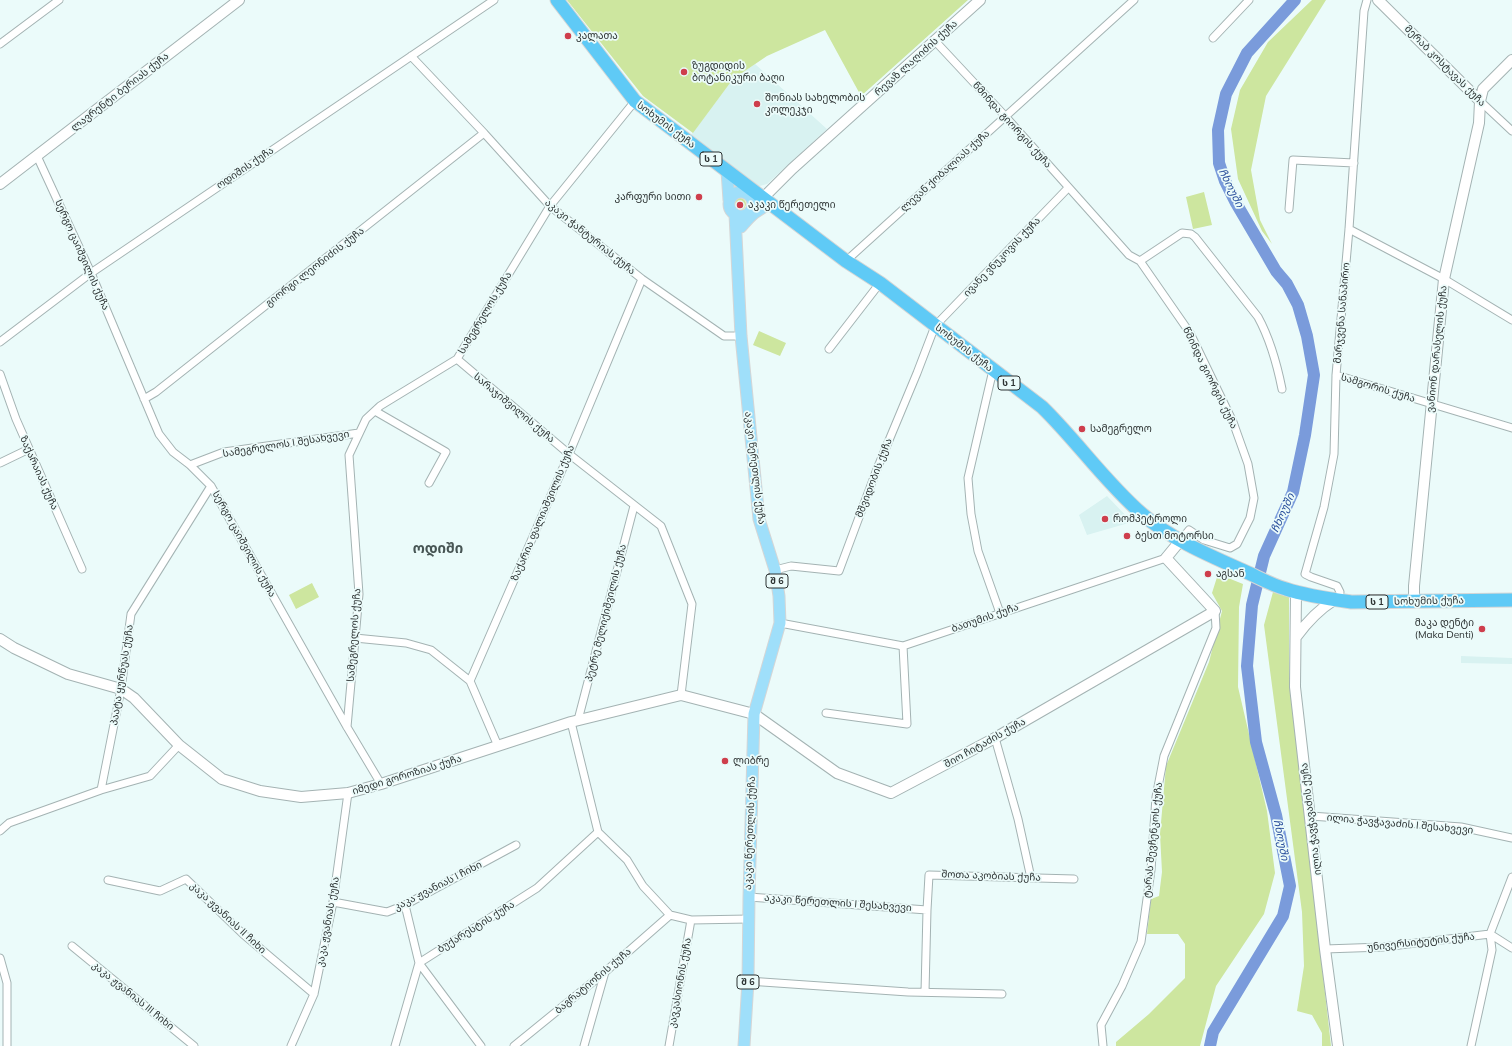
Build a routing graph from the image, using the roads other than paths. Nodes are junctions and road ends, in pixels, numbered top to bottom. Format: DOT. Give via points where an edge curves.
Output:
graph roads {
  1 [pos="59,0"];
  2 [pos="239,0"];
  3 [pos="494,0"];
  4 [pos="557,0"];
  5 [pos="980,0"];
  6 [pos="1134,0"];
  7 [pos="1249,0"];
  8 [pos="1367,0"];
  9 [pos="1378,0"];
  10 [pos="1213,38"];
  11 [pos="935,41"];
  12 [pos="0,44"];
  13 [pos="410,56"];
  14 [pos="1512,60"];
  15 [pos="635,101"];
  16 [pos="1480,101"];
  17 [pos="1005,116"];
  18 [pos="1512,131"];
  19 [pos="484,133"];
  20 [pos="37,156"];
  21 [pos="1354,163"];
  22 [pos="727,171"];
  23 [pos="0,184"];
  24 [pos="1068,188"];
  25 [pos="746,190"];
  26 [pos="729,200"];
  27 [pos="767,201"];
  28 [pos="550,206"];
  29 [pos="1289,209"];
  30 [pos="751,212"];
  31 [pos="735,215"];
  32 [pos="741,227"];
  33 [pos="1349,229"];
  34 [pos="736,244"];
  35 [pos="846,261"];
  36 [pos="1140,261"];
  37 [pos="91,273"];
  38 [pos="642,279"];
  39 [pos="1444,279"];
  40 [pos="880,283"];
  41 [pos="1512,320"];
  42 [pos="935,326"];
  43 [pos="741,336"];
  44 [pos="0,342"];
  45 [pos="829,349"];
  46 [pos="457,359"];
  47 [pos="993,370"];
  48 [pos="0,374"];
  49 [pos="1336,375"];
  50 [pos="1282,389"];
  51 [pos="144,399"];
  52 [pos="1432,404"];
  53 [pos="375,411"];
  54 [pos="1512,428"];
  55 [pos="359,433"];
  56 [pos="29,449"];
  57 [pos="569,454"];
  58 [pos="0,463"];
  59 [pos="190,465"];
  60 [pos="429,483"];
  61 [pos="211,486"];
  62 [pos="634,506"];
  63 [pos="1185,544"];
  64 [pos="1166,558"];
  65 [pos="82,570"];
  66 [pos="775,570"];
  67 [pos="1291,591"];
  68 [pos="1337,600"];
  69 [pos="1512,600"];
  70 [pos="1414,601"];
  71 [pos="1215,611"];
  72 [pos="1000,613"];
  73 [pos="780,623"];
  74 [pos="1296,637"];
  75 [pos="355,638"];
  76 [pos="0,639"];
  77 [pos="903,646"];
  78 [pos="470,681"];
  79 [pos="121,689"];
  80 [pos="681,695"];
  81 [pos="826,713"];
  82 [pos="754,714"];
  83 [pos="575,721"];
  84 [pos="347,727"];
  85 [pos="995,738"];
  86 [pos="179,745"];
  87 [pos="498,746"];
  88 [pos="382,784"];
  89 [pos="101,790"];
  90 [pos="348,793"];
  91 [pos="1311,816"];
  92 [pos="0,831"];
  93 [pos="598,832"];
  94 [pos="1512,838"];
  95 [pos="516,845"];
  96 [pos="1512,876"];
  97 [pos="1031,878"];
  98 [pos="1074,879"];
  99 [pos="108,880"];
  100 [pos="749,896"];
  101 [pos="333,902"];
  102 [pos="404,905"];
  103 [pos="927,910"];
  104 [pos="670,915"];
  105 [pos="749,919"];
  106 [pos="691,920"];
  107 [pos="1490,934"];
  108 [pos="72,946"];
  109 [pos="1512,948"];
  110 [pos="1326,949"];
  111 [pos="0,958"];
  112 [pos="419,963"];
  113 [pos="605,972"];
  114 [pos="748,981"];
  115 [pos="925,992"];
  116 [pos="314,994"];
  117 [pos="1002,994"];
  118 [pos="7,1046"];
  119 [pos="194,1046"];
  120 [pos="291,1046"];
  121 [pos="395,1046"];
  122 [pos="481,1046"];
  123 [pos="514,1046"];
  124 [pos="584,1046"];
  125 [pos="669,1046"];
  126 [pos="744,1046"];
  127 [pos="1103,1046"];
  128 [pos="1338,1046"];
  129 [pos="1471,1046"];
  1 -- 12 [label="street"];
  2 -- 20 [label="street, ლავრენტი ბერიას ქუჩა"];
  3 -- 13 [label="street, ოდიშის ქუჩა"];
  4 -- 15 [label="highway, სოხუმის ქუჩა / ს 1"];
  5 -- 11 [label="street, რევაზ ლაღიძის ქუჩა"];
  6 -- 17 [label="street, ლევან ქობალიას ქუჩა"];
  7 -- 10 [label="street"];
  8 -- 21 [label="street, მარჯვენა სანაპირო" via="1364,11"];
  9 -- 16 [label="street, მერაბ კოსტავას ქუჩა"];
  11 -- 17 [label="street, წმინდა გიორგის ქუჩა"];
  11 -- 27 [label="street, რევაზ ლაღიძის ქუჩა" via="792,169"];
  13 -- 19 [label="street, აკაკი ჭანტურიას ქუჩა"];
  13 -- 37 [label="street, ოდიშის ქუჩა"];
  14 -- 16 [label="street, ვანიონ დარასელის ქუჩა" via="1483,88"];
  15 -- 22 [label="highway, სოხუმის ქუჩა / ს 1"];
  15 -- 28 [label="street, სამეგრელოს ქუჩა"];
  16 -- 18 [label="street, მერაბ კოსტავას ქუჩა"];
  16 -- 39 [label="street, ვანიონ დარასელის ქუჩა" via="1478,123"];
  17 -- 24 [label="street, წმინდა გიორგის ქუჩა"];
  17 -- 35 [label="street, ლევან ქობალიას ქუჩა"];
  19 -- 28 [label="street, აკაკი ჭანტურიას ქუჩა"];
  19 -- 51 [label="street, გიორგი ლეონიძის ქუჩა" via="169,382"];
  20 -- 23 [label="street, ლავრენტი ბერიას ქუჩა"];
  20 -- 37 [label="street, სერგო ცაიშვილის ქუჩა"];
  21 -- 29 [label="street" via="1293,160"];
  21 -- 33 [label="street, მარჯვენა სანაპირო"];
  22 -- 25 [label="highway, სოხუმის ქუჩა / ს 1"];
  22 -- 26 [label="main road, შ 6"];
  24 -- 36 [label="street, წმინდა გიორგის ქუჩა" via="1129,255"];
  24 -- 42 [label="street, ივანე ვნუკოვის ქუჩა"];
  25 -- 26 [label="main road" via="732,195"];
  25 -- 27 [label="highway, სოხუმის ქუჩა / ს 1"];
  25 -- 30 [label="main road" via="753,200"];
  26 -- 31 [label="main road, შ 6" via="729,206"];
  27 -- 30 [label="main road, შ 6"];
  27 -- 32 [label="main road, შ 6"];
  27 -- 35 [label="highway, სოხუმის ქუჩა / ს 1"];
  28 -- 38 [label="street, აკაკი ჭანტურიას ქუჩა"];
  28 -- 46 [label="street, სამეგრელოს ქუჩა"];
  30 -- 31 [label="main road"];
  30 -- 32 [label="main road, შ 6"];
  31 -- 34 [label="main road, შ 6"];
  32 -- 34 [label="main road, შ 6"];
  33 -- 39 [label="street"];
  33 -- 49 [label="street, მარჯვენა სანაპირო"];
  34 -- 43 [label="main road, აკაკი წერეთლის ქუჩა / შ 6"];
  35 -- 40 [label="highway, სოხუმის ქუჩა / ს 1"];
  36 -- 50 [label="street" via="1182,233 1196,237 1258,316 1276,362"];
  36 -- 63 [label="street, წმინდა გიორგის ქუჩა" via="1190,333 1233,422 1248,464 1254,498 1250,518 1237,544 1230,548 1204,540 1189,530"];
  37 -- 44 [label="street, ოდიშის ქუჩა"];
  37 -- 51 [label="street, სერგო ცაიშვილის ქუჩა"];
  38 -- 43 [label="street, აკაკი ჭანტურიას ქუჩა" via="724,336"];
  38 -- 57 [label="street, ზაქარია ფალიაშვილის ქუჩა"];
  39 -- 41 [label="street"];
  39 -- 52 [label="street, ვანიონ დარასელის ქუჩა"];
  40 -- 42 [label="highway, სოხუმის ქუჩა / ს 1"];
  40 -- 45 [label="street"];
  42 -- 47 [label="highway, სოხუმის ქუჩა / ს 1"];
  42 -- 66 [label="street, მშვიდობის ქუჩა" via="839,571 791,566"];
  43 -- 66 [label="main road, აკაკი წერეთლის ქუჩა / შ 6" via="759,519"];
  46 -- 53 [label="street, სამეგრელოს ქუჩა"];
  46 -- 57 [label="street, სარაჯიშვილის ქუჩა"];
  47 -- 63 [label="highway, სოხუმის ქუჩა / ს 1" via="1047,412 1140,513"];
  47 -- 72 [label="street" via="968,478 978,551"];
  48 -- 56 [label="street, ზაქარაიას ქუჩა"];
  49 -- 52 [label="street, სამგორის ქუჩა"];
  49 -- 68 [label="street, მარჯვენა სანაპირო" via="1334,454 1324,507 1305,574 1337,586 1340,592"];
  51 -- 59 [label="street, სერგო ცაიშვილის ქუჩა" via="159,434 173,452"];
  52 -- 54 [label="street, სამგორის ქუჩა"];
  52 -- 70 [label="street, ვანიონ დარასელის ქუჩა"];
  53 -- 55 [label="street, სამეგრელოს ქუჩა" via="366,419"];
  53 -- 60 [label="street" via="446,452"];
  55 -- 59 [label="street, სამეგრელოს I შესახვევი" via="224,452"];
  55 -- 75 [label="street, სამეგრელოს ქუჩა" via="349,455 359,594"];
  56 -- 58 [label="street"];
  56 -- 65 [label="street, ზაქარაიას ქუჩა"];
  57 -- 62 [label="street, სარაჯიშვილის ქუჩა"];
  57 -- 78 [label="street, ზაქარია ფალიაშვილის ქუჩა"];
  59 -- 61 [label="street, სერგო ცაიშვილის ქუჩა"];
  61 -- 79 [label="street, პაატა ყურწუას ქუჩა" via="131,614"];
  61 -- 84 [label="street, სერგო ცაიშვილის ქუჩა"];
  62 -- 80 [label="street, სარაჯიშვილის ქუჩა" via="661,526 692,604"];
  62 -- 83 [label="street, პეტრე მელიქიშვილის ქუჩა"];
  63 -- 64 [label="street"];
  63 -- 67 [label="highway, სოხუმის ქუჩა / ს 1"];
  64 -- 71 [label="street"];
  64 -- 72 [label="street, ბათუმის ქუჩა"];
  66 -- 73 [label="main road, აკაკი წერეთლის ქუჩა / შ 6"];
  67 -- 68 [label="highway, სოხუმის ქუჩა / ს 1"];
  67 -- 74 [label="street, ილია ჭავჭავაძის ქუჩა"];
  68 -- 70 [label="highway, სოხუმის ქუჩა / ს 1"];
  68 -- 74 [label="street" via="1316,613"];
  69 -- 70 [label="highway, სოხუმის ქუჩა / ს 1"];
  71 -- 85 [label="street, შიო ჩიტაძის ქუჩა"];
  71 -- 127 [label="street, ტარას შევჩენკოს ქუჩა" via="1216,628 1164,756 1156,797 1151,870 1141,942 1101,1025"];
  72 -- 77 [label="street, ბათუმის ქუჩა"];
  73 -- 77 [label="street, ბათუმის ქუჩა"];
  73 -- 82 [label="main road, აკაკი წერეთლის ქუჩა / შ 6"];
  74 -- 91 [label="street, ილია ჭავჭავაძის ქუჩა" via="1295,686"];
  75 -- 78 [label="street" via="406,643 432,650"];
  75 -- 84 [label="street, სამეგრელოს ქუჩა"];
  76 -- 79 [label="street, იმედი გოროზიას ქუჩა" via="68,674"];
  77 -- 81 [label="street" via="907,724"];
  78 -- 87 [label="street"];
  79 -- 86 [label="street, იმედი გოროზიას ქუჩა" via="134,698"];
  79 -- 89 [label="street, პაატა ყურწუას ქუჩა"];
  80 -- 82 [label="street, იმედი გოროზიას ქუჩა"];
  80 -- 83 [label="street, იმედი გოროზიას ქუჩა"];
  82 -- 85 [label="street, შიო ჩიტაძის ქუჩა" via="837,773 891,793"];
  82 -- 100 [label="main road, აკაკი წერეთლის ქუჩა / შ 6"];
  83 -- 87 [label="street, იმედი გოროზიას ქუჩა"];
  83 -- 93 [label="street"];
  84 -- 88 [label="street, სერგო ცაიშვილის ქუჩა"];
  85 -- 97 [label="street" via="1018,819"];
  86 -- 89 [label="street" via="150,776"];
  86 -- 90 [label="street, იმედი გოროზიას ქუჩა" via="222,779 260,791 301,797"];
  87 -- 88 [label="street, იმედი გოროზიას ქუჩა"];
  88 -- 90 [label="street, იმედი გოროზიას ქუჩა"];
  89 -- 92 [label="street" via="9,823"];
  90 -- 101 [label="street, კაკა ჟვანიას ქუჩა"];
  91 -- 94 [label="street, ილია ჭავჭავაძის I შესახვევი" via="1461,827"];
  91 -- 110 [label="street, ილია ჭავჭავაძის ქუჩა"];
  93 -- 104 [label="street" via="627,860 643,886"];
  93 -- 112 [label="street, ბუქარესტის ქუჩა" via="537,888"];
  95 -- 102 [label="street, კაკა ჟვანიას I ჩიხი"];
  96 -- 107 [label="street"];
  97 -- 98 [label="street, შოთა აკობიას ქუჩა"];
  97 -- 103 [label="street, შოთა აკობიას ქუჩა" via="929,875"];
  99 -- 116 [label="street, კაკა ჟვანიას II ჩიხი" via="160,891 186,879 243,934"];
  100 -- 103 [label="street, აკაკი წერეთლის I შესახვევი"];
  100 -- 105 [label="main road, აკაკი წერეთლის ქუჩა / შ 6"];
  101 -- 102 [label="street, კაკა ჟვანიას I ჩიხი" via="387,912"];
  101 -- 116 [label="street, კაკა ჟვანიას ქუჩა"];
  102 -- 112 [label="street"];
  103 -- 115 [label="street, შოთა აკობიას ქუჩა"];
  104 -- 106 [label="street"];
  104 -- 113 [label="street, ბაგრატიონის ქუჩა"];
  105 -- 106 [label="street"];
  105 -- 114 [label="main road, აკაკი წერეთლის ქუჩა / შ 6"];
  106 -- 125 [label="street, კავკასიონის ქუჩა"];
  107 -- 109 [label="street"];
  107 -- 110 [label="street, უნივერსიტეტის ქუჩა" via="1383,947"];
  107 -- 129 [label="street" via="1492,950"];
  108 -- 119 [label="street, კაკა ჟვანიას III ჩიხი"];
  110 -- 128 [label="street, ილია ჭავჭავაძის ქუჩა"];
  111 -- 118 [label="street" via="7,983"];
  112 -- 121 [label="street"];
  112 -- 122 [label="street"];
  113 -- 123 [label="street, ბაგრატიონის ქუჩა"];
  113 -- 124 [label="street"];
  114 -- 115 [label="street"];
  114 -- 126 [label="main road, აკაკი წერეთლის ქუჩა / შ 6"];
  115 -- 117 [label="street"];
  116 -- 120 [label="street, კაკა ჟვანიას ქუჩა"];
}
